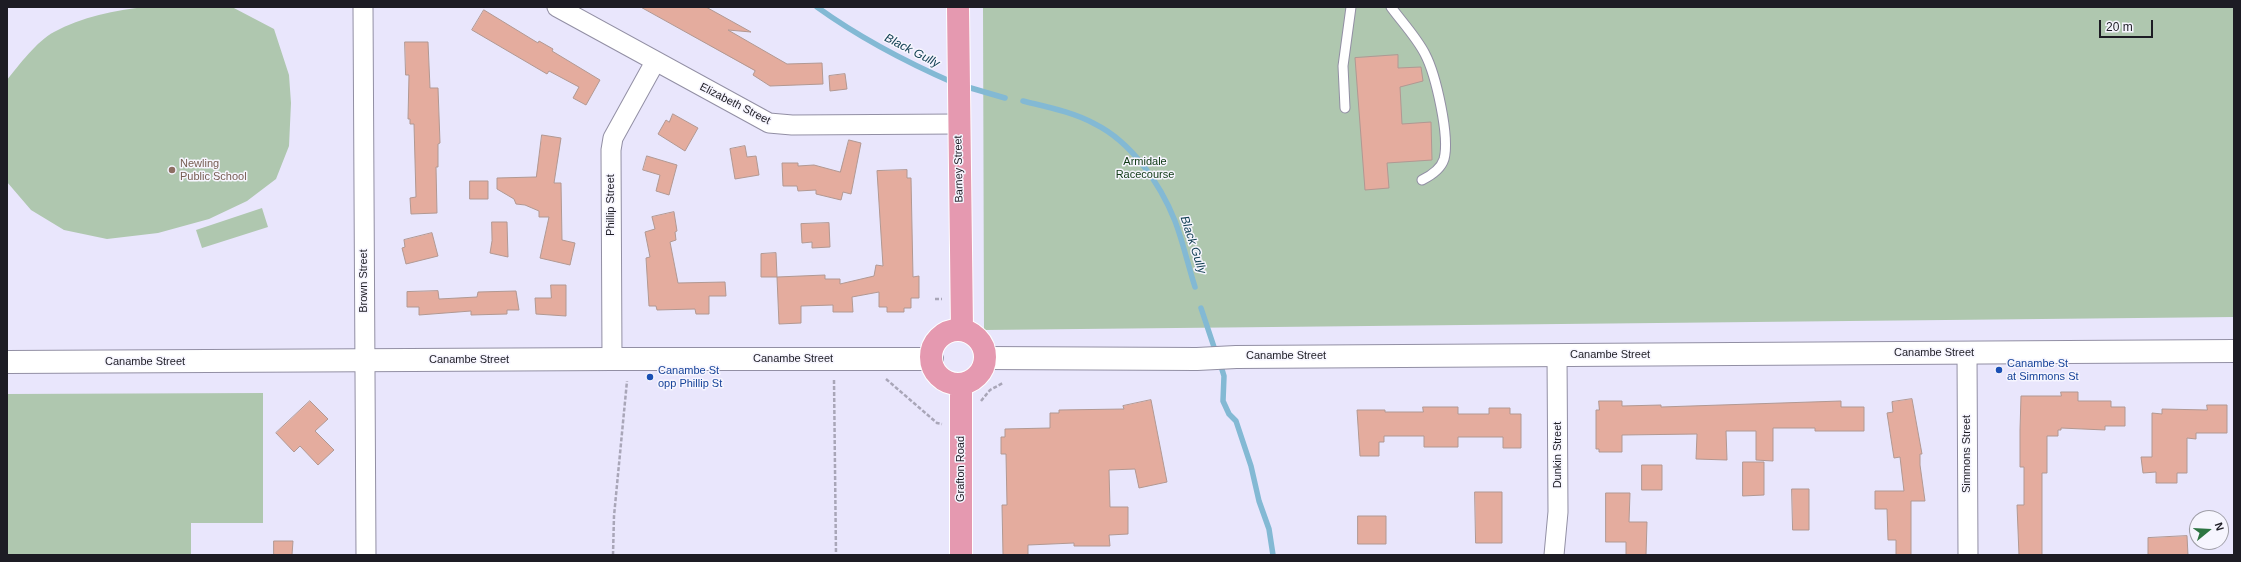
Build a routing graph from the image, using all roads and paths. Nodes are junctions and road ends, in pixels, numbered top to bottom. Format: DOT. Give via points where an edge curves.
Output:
graph roads {
  1 [pos="362,7"];
  2 [pos="557,7"];
  3 [pos="958,7"];
  4 [pos="1351,7"];
  5 [pos="1391,7"];
  6 [pos="655,62"];
  7 [pos="1345,108"];
  8 [pos="958,124"];
  9 [pos="1422,180"];
  10 [pos="935,299"];
  11 [pos="942,299"];
  12 [pos="962,330"];
  13 [pos="2234,351"];
  14 [pos="1967,353"];
  15 [pos="1557,355"];
  16 [pos="985,358"];
  17 [pos="612,359"];
  18 [pos="932,359"];
  19 [pos="365,360"];
  20 [pos="7,362"];
  21 [pos="886,374"];
  22 [pos="834,380"];
  23 [pos="627,381"];
  24 [pos="1004,383"];
  25 [pos="961,384"];
  26 [pos="980,402"];
  27 [pos="944,424"];
  28 [pos="366,555"];
  29 [pos="614,555"];
  30 [pos="836,555"];
  31 [pos="961,555"];
  32 [pos="1554,555"];
  33 [pos="1968,555"];
  1 -- 19 [label="street, Brown Street"];
  2 -- 6 [label="street, Elizabeth Street"];
  3 -- 8 [label="main road, Barney Street"];
  4 -- 7 [label="lane" via="1343,66"];
  5 -- 9 [label="lane" via="1425,54 1435,78 1440,104 1444,160 1432,175"];
  6 -- 8 [label="street, Elizabeth Street" via="769,123"];
  6 -- 17 [label="street, Phillip Street" via="613,138 611,150"];
  8 -- 12 [label="main road, Barney Street"];
  10 -- 11 [label="path"];
  12 -- 16 [label="main road" via="978,340"];
  12 -- 18 [label="main road" via="940,338 932,351"];
  13 -- 14 [label="street, Canambe Street"];
  14 -- 15 [label="street, Canambe Street"];
  14 -- 33 [label="street, Simmons Street"];
  15 -- 16 [label="street, Canambe Street" via="1197,359"];
  15 -- 32 [label="street, Dunkin Street" via="1558,512"];
  16 -- 25 [label="main road" via="978,376"];
  17 -- 18 [label="street, Canambe Street"];
  17 -- 19 [label="street, Canambe Street"];
  18 -- 25 [label="main road" via="936,373 941,378 947,382"];
  19 -- 20 [label="street, Canambe Street"];
  19 -- 28 [label="street, Brown Street"];
  21 -- 27 [label="path" via="886,379 937,423"];
  22 -- 30 [label="path"];
  23 -- 29 [label="path" via="614,516"];
  24 -- 26 [label="path" via="990,390"];
  25 -- 31 [label="main road, Grafton Road"];
}
